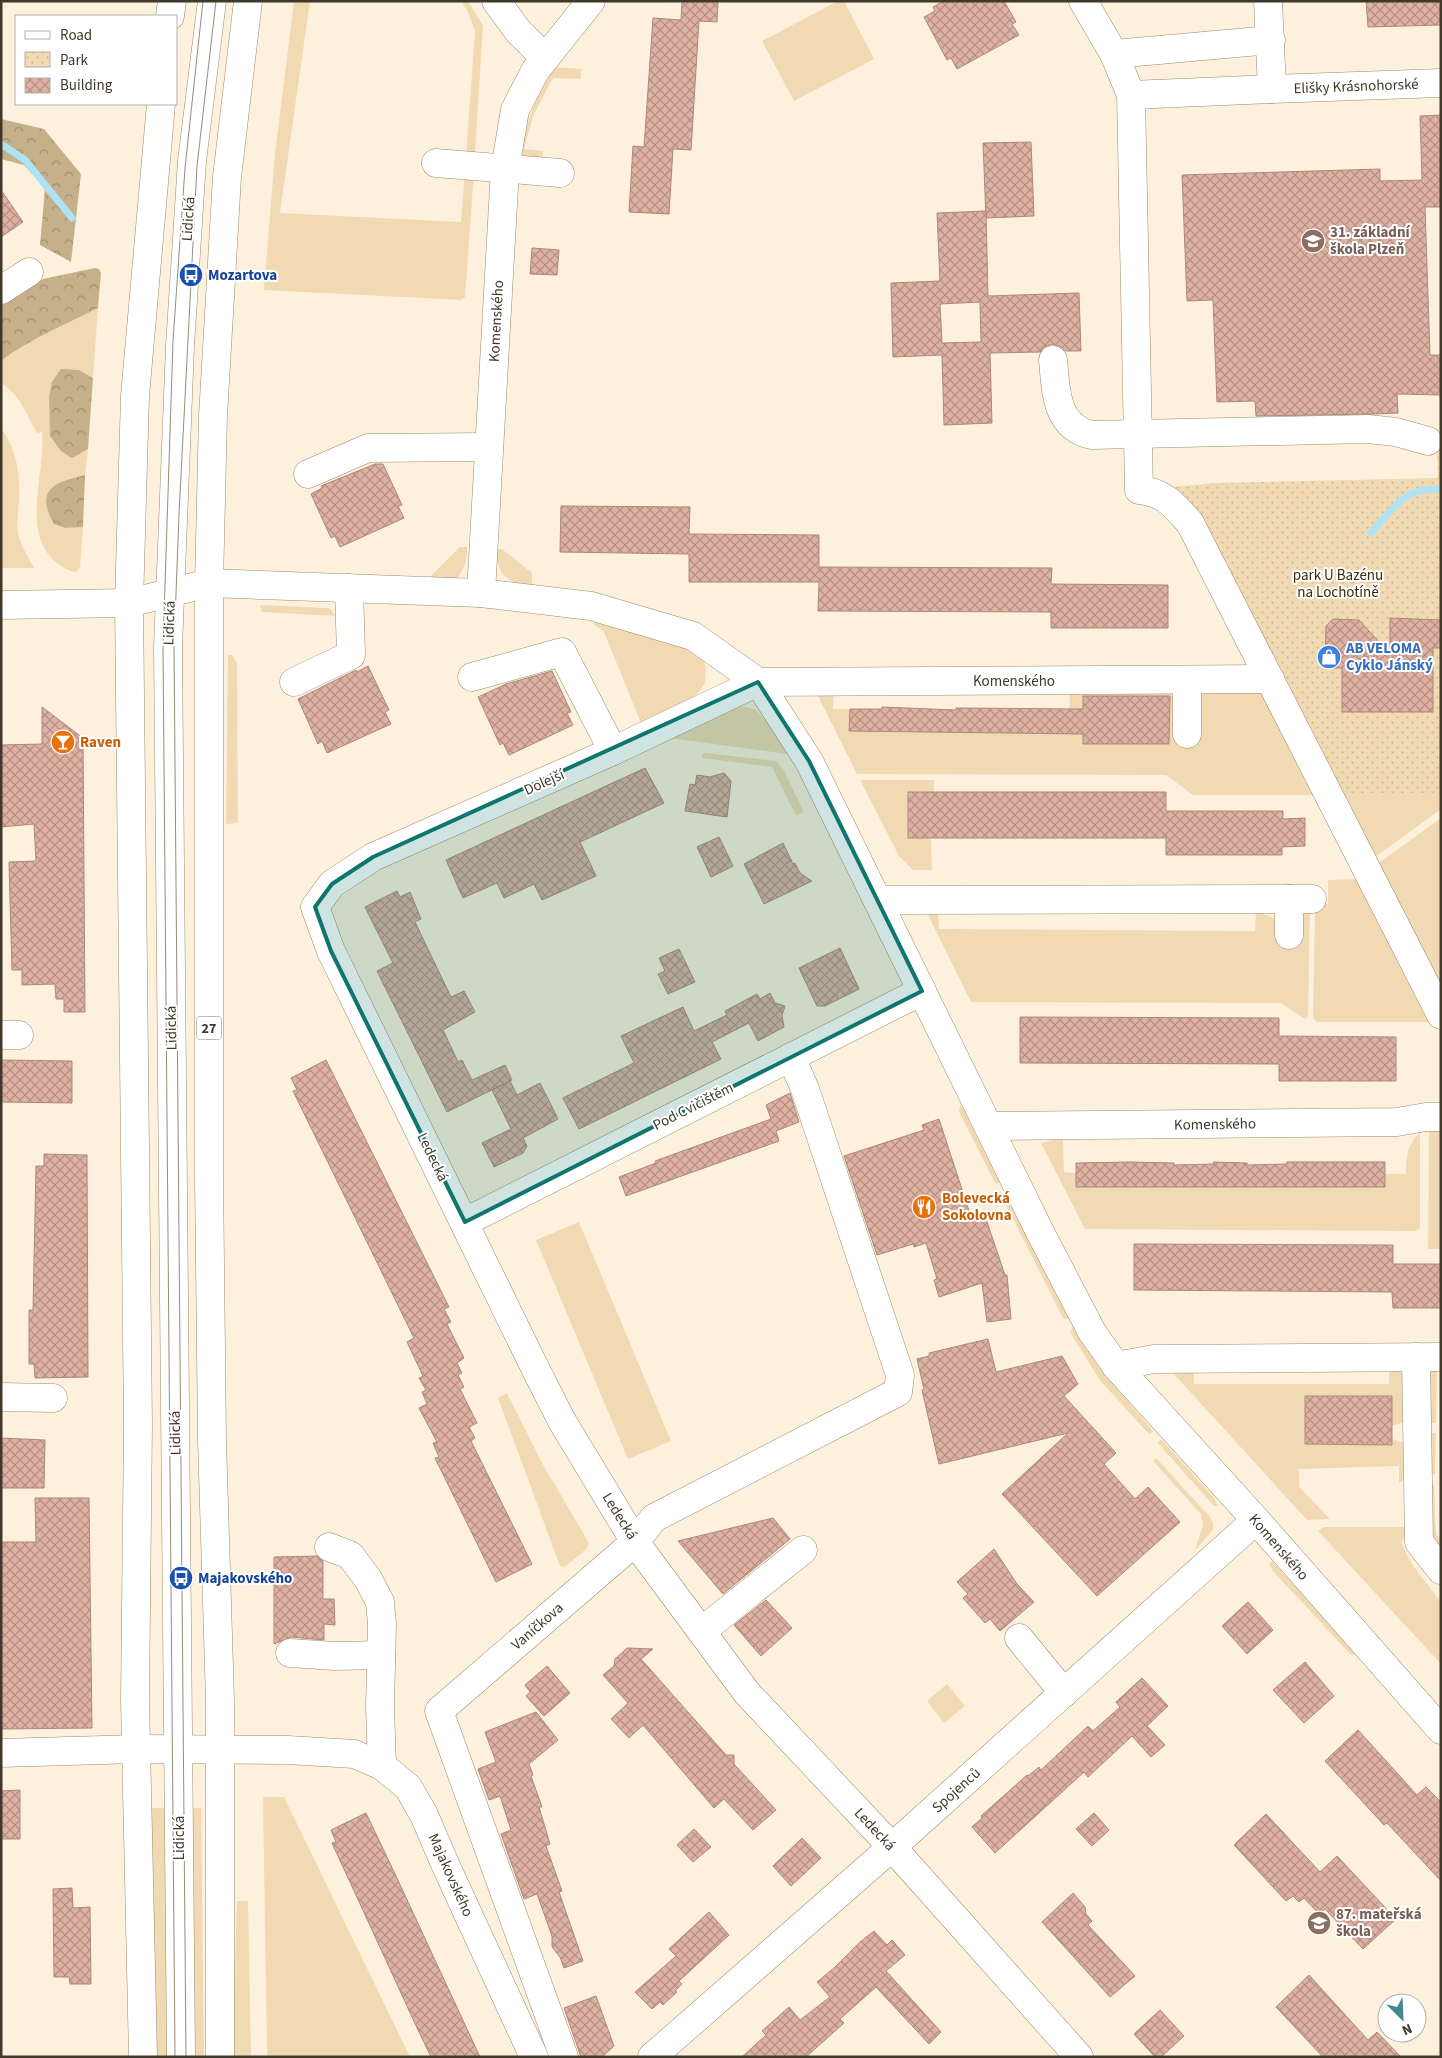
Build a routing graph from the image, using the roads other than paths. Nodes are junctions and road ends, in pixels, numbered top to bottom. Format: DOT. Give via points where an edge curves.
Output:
graph roads {
  1 [pos="172,1"];
  2 [pos="212,1"];
  3 [pos="248,1"];
  4 [pos="496,1"];
  5 [pos="591,1"];
  6 [pos="1083,1"];
  7 [pos="1268,1"];
  8 [pos="170,15"];
  9 [pos="1270,40"];
  10 [pos="1114,54"];
  11 [pos="545,58"];
  12 [pos="1441,83"];
  13 [pos="1272,89"];
  14 [pos="1131,95"];
  15 [pos="161,105"];
  16 [pos="436,163"];
  17 [pos="505,169"];
  18 [pos="560,173"];
  19 [pos="29,272"];
  20 [pos="1,290"];
  21 [pos="1054,360"];
  22 [pos="1137,434"];
  23 [pos="1428,441"];
  24 [pos="489,447"];
  25 [pos="308,474"];
  26 [pos="209,583"];
  27 [pos="349,588"];
  28 [pos="170,593"];
  29 [pos="481,593"];
  30 [pos="129,603"];
  31 [pos="1,605"];
  32 [pos="472,677"];
  33 [pos="1270,679"];
  34 [pos="1187,680"];
  35 [pos="294,682"];
  36 [pos="758,682"];
  37 [pos="1187,734"];
  38 [pos="613,751"];
  39 [pos="332,884"];
  40 [pos="878,900"];
  41 [pos="1289,935"];
  42 [pos="922,991"];
  43 [pos="1441,1015"];
  44 [pos="791,1057"];
  45 [pos="1433,1117"];
  46 [pos="989,1126"];
  47 [pos="465,1222"];
  48 [pos="1428,1357"];
  49 [pos="1116,1366"];
  50 [pos="1,1397"];
  51 [pos="53,1398"];
  52 [pos="1256,1520"];
  53 [pos="635,1542"];
  54 [pos="329,1547"];
  55 [pos="803,1550"];
  56 [pos="1441,1570"];
  57 [pos="702,1631"];
  58 [pos="1019,1638"];
  59 [pos="290,1653"];
  60 [pos="381,1655"];
  61 [pos="1064,1693"];
  62 [pos="1441,1730"];
  63 [pos="137,1749"];
  64 [pos="178,1750"];
  65 [pos="219,1750"];
  66 [pos="1,1752"];
  67 [pos="382,1766"];
  68 [pos="892,1847"];
  69 [pos="143,2057"];
  70 [pos="181,2057"];
  71 [pos="220,2057"];
  72 [pos="534,2057"];
  73 [pos="564,2057"];
  74 [pos="652,2057"];
  75 [pos="1079,2057"];
  1 -- 8 [label="street"];
  2 -- 28 [label="street, Lidická" via="192,161 180,346"];
  3 -- 26 [label="street, 27" via="228,177 213,416"];
  4 -- 11 [label="street" via="518,31"];
  5 -- 11 [label="street, Komenského"];
  6 -- 10 [label="street"];
  7 -- 9 [label="street, Elišky Krásnohorské"];
  9 -- 10 [label="street"];
  9 -- 13 [label="street, Elišky Krásnohorské"];
  10 -- 14 [label="street"];
  11 -- 17 [label="street, Komenského" via="515,110"];
  12 -- 13 [label="street, Elišky Krásnohorské"];
  13 -- 14 [label="street, Elišky Krásnohorské"];
  14 -- 22 [label="street"];
  15 -- 30 [label="street" via="135,396"];
  16 -- 17 [label="street"];
  17 -- 18 [label="street"];
  17 -- 24 [label="street, Komenského"];
  19 -- 20 [label="street"];
  21 -- 22 [label="street" via="1056,393 1065,418 1072,427 1091,435"];
  22 -- 23 [label="street" via="1368,429 1396,432"];
  22 -- 33 [label="street" via="1139,490 1160,494 1190,523"];
  24 -- 25 [label="street" via="368,448"];
  24 -- 29 [label="street, Komenského"];
  26 -- 27 [label="street, Komenského"];
  26 -- 28 [label="street"];
  26 -- 65 [label="street, 27" via="209,1176"];
  27 -- 29 [label="street, Komenského"];
  27 -- 35 [label="street" via="351,656"];
  28 -- 30 [label="street"];
  28 -- 64 [label="street, Lidická" via="169,849"];
  29 -- 36 [label="street, Komenského" via="591,606 693,636"];
  30 -- 31 [label="street"];
  30 -- 63 [label="street" via="138,1425"];
  32 -- 38 [label="street" via="562,652"];
  33 -- 34 [label="street, Komenského"];
  33 -- 43 [label="street"];
  34 -- 36 [label="street, Komenského"];
  34 -- 37 [label="street"];
  36 -- 38 [label="street, Dolejší"];
  36 -- 40 [label="street, Komenského" via="809,761"];
  38 -- 39 [label="street, Dolejší" via="373,857"];
  39 -- 47 [label="street, Ledecká" via="315,907 330,951"];
  40 -- 41 [label="street" via="1301,899"];
  40 -- 42 [label="street, Komenského"];
  42 -- 44 [label="street, Pod Cvičištěm"];
  42 -- 46 [label="street, Komenského"];
  44 -- 47 [label="street, Pod Cvičištěm"];
  44 -- 53 [label="street, Vaníčkova" via="805,1089 900,1375 898,1392 654,1518"];
  45 -- 46 [label="street, Komenského" via="1397,1122"];
  46 -- 49 [label="street, Komenského" via="1083,1316"];
  47 -- 53 [label="street, Ledecká" via="562,1421"];
  48 -- 49 [label="street" via="1154,1359"];
  48 -- 56 [label="street" via="1419,1542"];
  49 -- 52 [label="street, Komenského"];
  50 -- 51 [label="street"];
  52 -- 61 [label="street, Spojenců"];
  52 -- 62 [label="street, Komenského"];
  53 -- 57 [label="street, Ledecká"];
  53 -- 73 [label="street, Vaníčkova" via="439,1711"];
  54 -- 60 [label="street" via="350,1555 380,1602"];
  55 -- 57 [label="street"];
  57 -- 68 [label="street, Ledecká" via="747,1693"];
  58 -- 61 [label="street"];
  59 -- 60 [label="street"];
  60 -- 67 [label="street"];
  61 -- 68 [label="street, Spojenců"];
  63 -- 64 [label="street, Majakovského"];
  63 -- 66 [label="street, Majakovského"];
  63 -- 69 [label="street"];
  64 -- 65 [label="street, Majakovského"];
  64 -- 70 [label="street, Lidická"];
  65 -- 67 [label="street, Majakovského" via="333,1751 354,1754"];
  65 -- 71 [label="street, 27"];
  67 -- 72 [label="street, Majakovského" via="408,1787 424,1815"];
  68 -- 74 [label="street, Spojenců"];
  68 -- 75 [label="street, Ledecká"];
}
